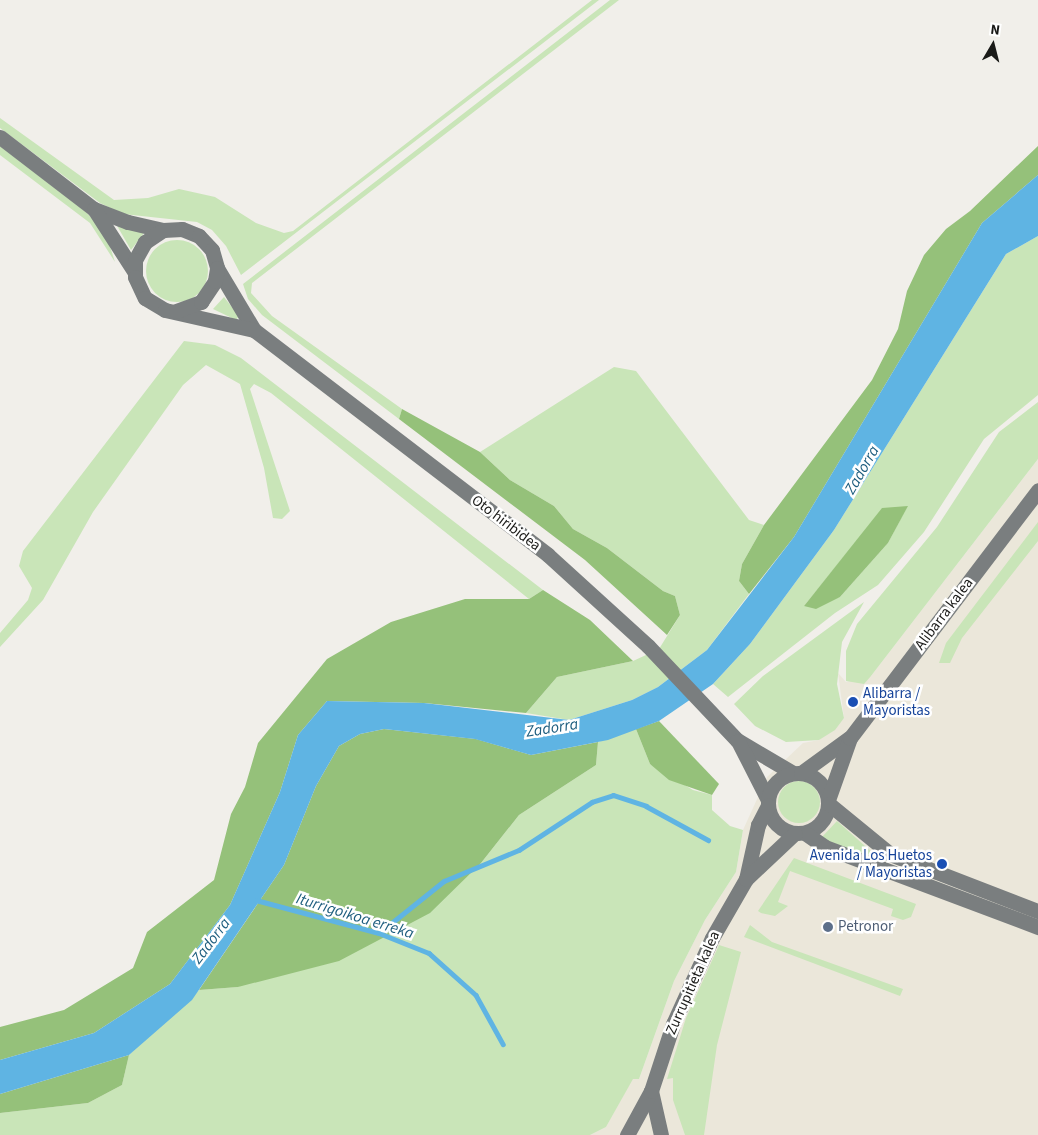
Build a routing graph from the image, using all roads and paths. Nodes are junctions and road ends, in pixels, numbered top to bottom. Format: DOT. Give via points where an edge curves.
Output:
graph roads {
  1 [pos="0,137"];
  2 [pos="94,209"];
  3 [pos="163,230"];
  4 [pos="217,268"];
  5 [pos="134,271"];
  6 [pos="176,311"];
  7 [pos="254,330"];
  8 [pos="1038,490"];
  9 [pos="850,738"];
  10 [pos="737,740"];
  11 [pos="797,773"];
  12 [pos="768,802"];
  13 [pos="828,802"];
  14 [pos="800,833"];
  15 [pos="746,879"];
  16 [pos="1038,911"];
  17 [pos="1038,927"];
  18 [pos="651,1091"];
  19 [pos="627,1135"];
  20 [pos="661,1135"];
  1 -- 2 [label="street, Oto hiribidea"];
  2 -- 3 [label="street, Oto hiribidea"];
  2 -- 5 [label="street, Oto hiribidea"];
  3 -- 4 [label="street, Oto hiribidea" via="182,229 199,236 212,250"];
  3 -- 5 [label="street" via="145,242"];
  4 -- 6 [label="street" via="215,281 201,302"];
  4 -- 7 [label="street, Oto hiribidea"];
  5 -- 6 [label="street, Oto hiribidea" via="145,298 165,310"];
  6 -- 7 [label="street, Oto hiribidea"];
  7 -- 10 [label="street, Oto hiribidea" via="548,555 648,646"];
  8 -- 9 [label="street, Alibarra kalea"];
  9 -- 11 [label="street, Alibarra kalea"];
  9 -- 13 [label="street, Alibarra kalea"];
  10 -- 11 [label="street, Oto hiribidea"];
  10 -- 12 [label="street, Oto hiribidea"];
  11 -- 12 [label="street" via="776,782"];
  11 -- 13 [label="street" via="819,782"];
  12 -- 14 [label="street" via="776,824"];
  12 -- 15 [label="street, Zurrupitieta kalea" via="758,825"];
  13 -- 14 [label="street" via="822,822"];
  13 -- 16 [label="street" via="890,854"];
  14 -- 15 [label="street, Zurrupitieta kalea"];
  14 -- 17 [label="street" via="825,847"];
  15 -- 18 [label="street, Zurrupitieta kalea" via="688,989"];
  18 -- 19 [label="street, Zurrupitieta kalea"];
  18 -- 20 [label="street"];
}
